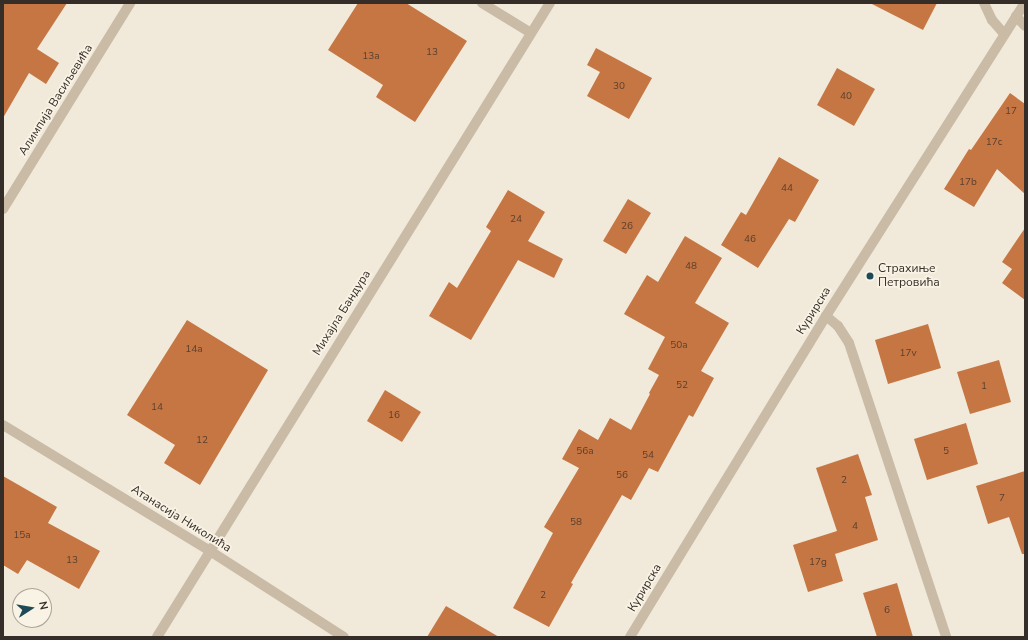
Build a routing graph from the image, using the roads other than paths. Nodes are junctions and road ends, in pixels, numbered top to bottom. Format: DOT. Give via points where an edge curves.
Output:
graph roads {
  1 [pos="130,3"];
  2 [pos="482,3"];
  3 [pos="550,3"];
  4 [pos="984,3"];
  5 [pos="1025,3"];
  6 [pos="1016,16"];
  7 [pos="1025,26"];
  8 [pos="531,33"];
  9 [pos="1004,34"];
  10 [pos="3,209"];
  11 [pos="826,316"];
  12 [pos="3,425"];
  13 [pos="210,552"];
  14 [pos="158,637"];
  15 [pos="344,637"];
  16 [pos="630,637"];
  17 [pos="946,637"];
  1 -- 10 [label="street, Алимпија Васиљевића"];
  2 -- 8 [label="street"];
  3 -- 8 [label="street, Михајла Бандура"];
  4 -- 9 [label="street" via="992,20"];
  5 -- 6 [label="street, Курирска"];
  6 -- 7 [label="street"];
  6 -- 9 [label="street, Курирска"];
  8 -- 13 [label="street, Михајла Бандура"];
  9 -- 11 [label="street, Курирска"];
  11 -- 16 [label="street, Курирска"];
  11 -- 17 [label="street" via="838,326 849,343"];
  12 -- 13 [label="street, Атанасија Николића"];
  13 -- 14 [label="street, Михајла Бандура"];
  13 -- 15 [label="street, Атанасија Николића"];
}
